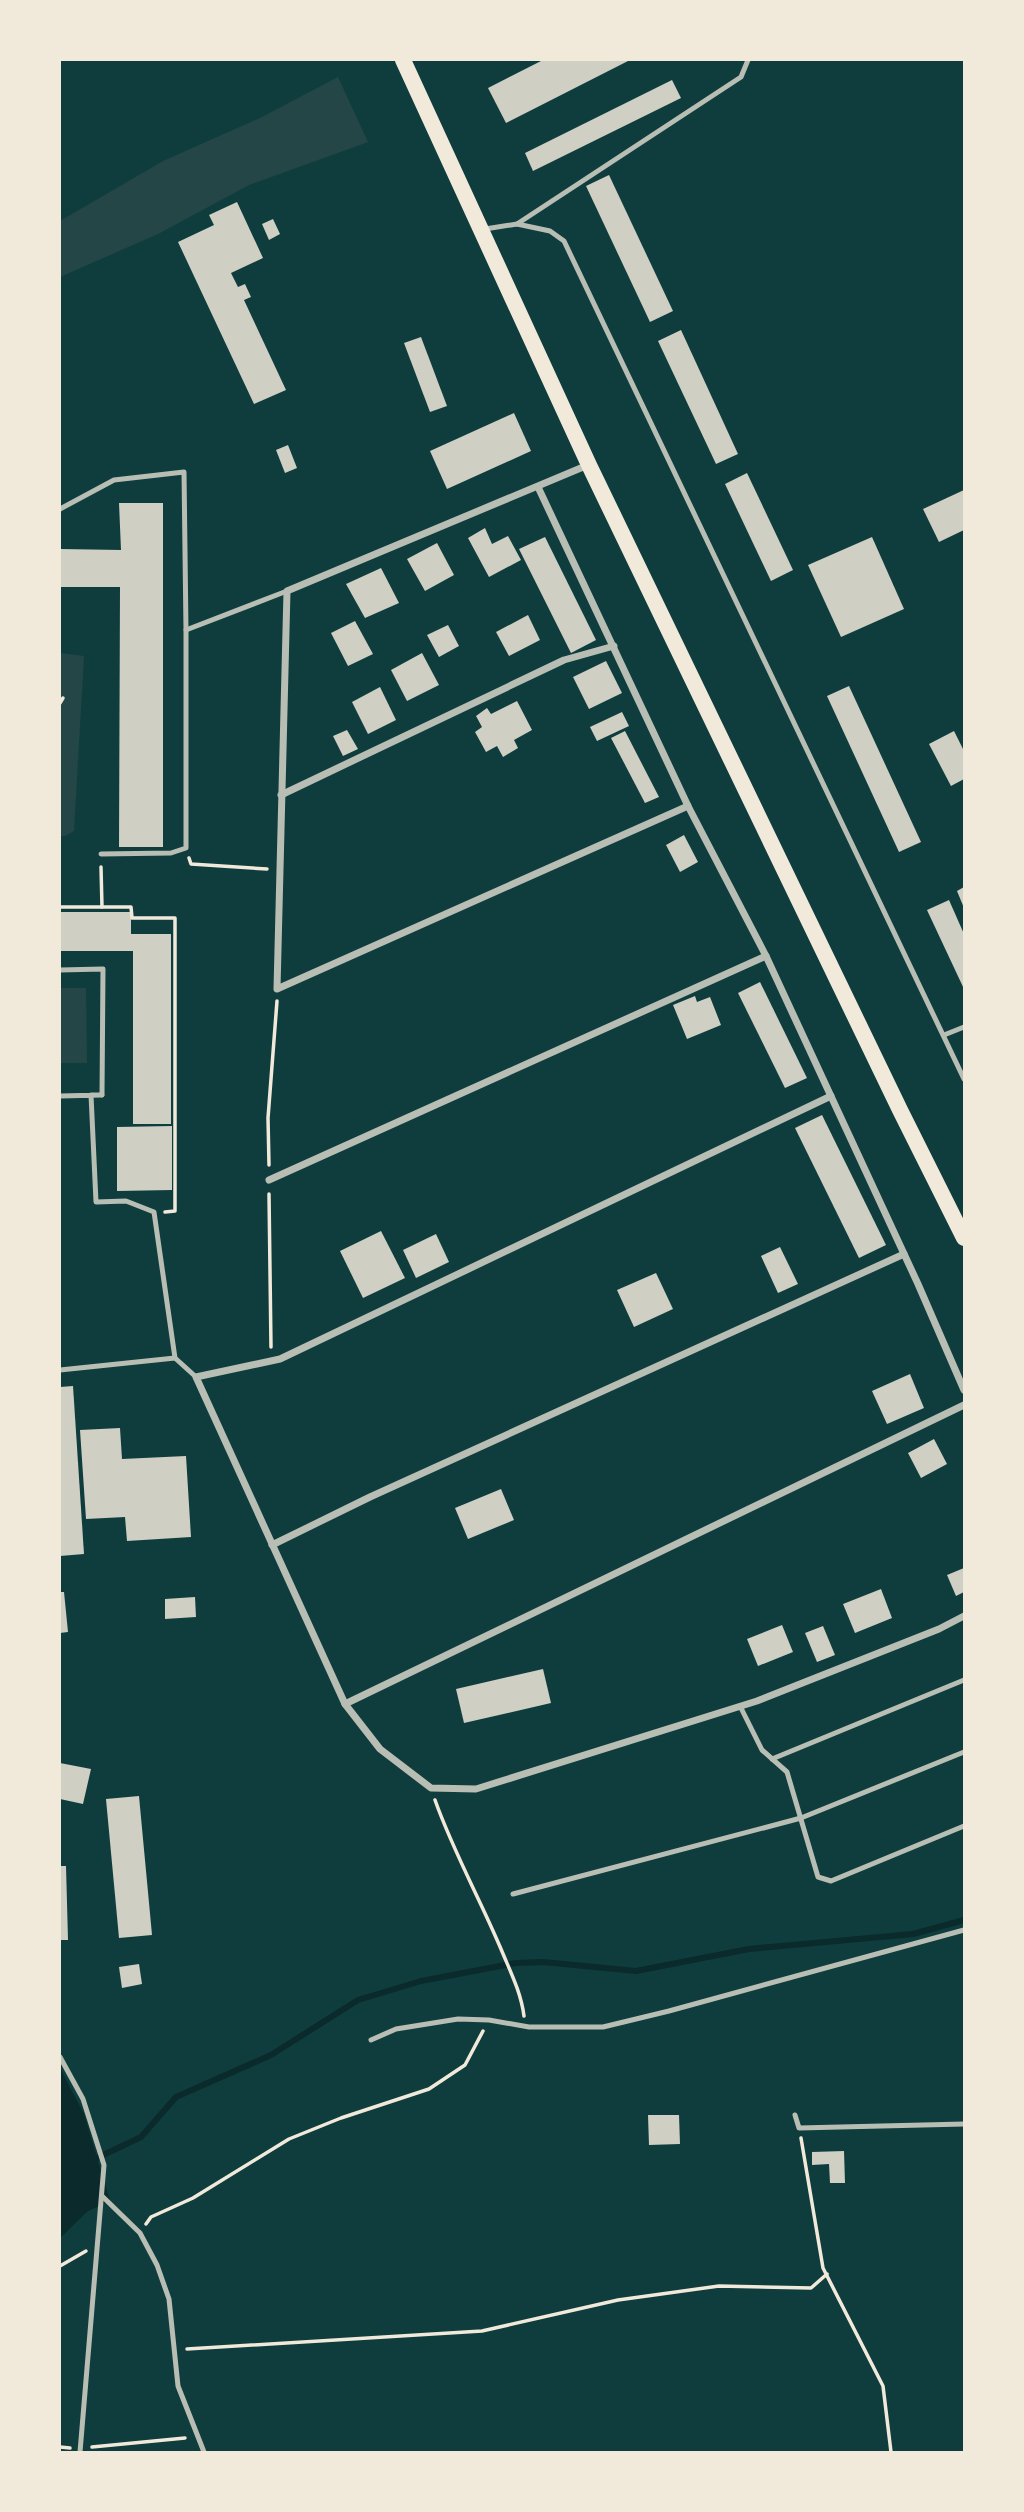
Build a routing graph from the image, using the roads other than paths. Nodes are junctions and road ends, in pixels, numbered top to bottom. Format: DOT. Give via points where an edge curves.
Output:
graph roads {
  1 [pos="403,60"];
  2 [pos="748,60"];
  3 [pos="517,224"];
  4 [pos="482,230"];
  5 [pos="589,465"];
  6 [pos="538,487"];
  7 [pos="60,509"];
  8 [pos="287,591"];
  9 [pos="186,630"];
  10 [pos="614,646"];
  11 [pos="281,795"];
  12 [pos="688,806"];
  13 [pos="101,854"];
  14 [pos="766,956"];
  15 [pos="60,970"];
  16 [pos="964,1027"];
  17 [pos="944,1035"];
  18 [pos="964,1079"];
  19 [pos="102,1095"];
  20 [pos="60,1096"];
  21 [pos="831,1096"];
  22 [pos="269,1180"];
  23 [pos="964,1238"];
  24 [pos="904,1254"];
  25 [pos="175,1358"];
  26 [pos="60,1370"];
  27 [pos="196,1377"];
  28 [pos="964,1390"];
  29 [pos="964,1405"];
  30 [pos="272,1545"];
  31 [pos="964,1616"];
  32 [pos="964,1680"];
  33 [pos="345,1704"];
  34 [pos="740,1706"];
  35 [pos="964,1752"];
  36 [pos="772,1759"];
  37 [pos="801,1818"];
  38 [pos="964,1826"];
  39 [pos="513,1894"];
  40 [pos="964,1930"];
  41 [pos="372,2039"];
  42 [pos="60,2057"];
  43 [pos="795,2115"];
  44 [pos="964,2124"];
  45 [pos="102,2196"];
  46 [pos="83,2450"];
  47 [pos="204,2452"];
  1 -- 4 [label="main road"];
  2 -- 3 [label="lane" via="741,77"];
  3 -- 4 [label="lane"];
  3 -- 17 [label="lane" via="550,231 564,240"];
  4 -- 5 [label="main road"];
  5 -- 6 [label="street"];
  5 -- 23 [label="main road"];
  6 -- 8 [label="street"];
  6 -- 10 [label="street"];
  7 -- 9 [label="lane" via="114,480 184,472"];
  8 -- 9 [label="lane"];
  8 -- 11 [label="street"];
  9 -- 13 [label="lane" via="186,848 171,853"];
  10 -- 11 [label="street" via="564,660"];
  10 -- 12 [label="street"];
  11 -- 12 [label="street" via="277,989"];
  12 -- 14 [label="street"];
  14 -- 21 [label="street"];
  14 -- 22 [label="street"];
  15 -- 19 [label="lane" via="103,970"];
  16 -- 17 [label="lane"];
  17 -- 18 [label="lane"];
  19 -- 20 [label="lane"];
  19 -- 25 [label="lane" via="91,1095 96,1202 126,1201 154,1212"];
  21 -- 24 [label="street"];
  21 -- 27 [label="street" via="280,1359"];
  24 -- 28 [label="street"];
  24 -- 30 [label="street"];
  25 -- 26 [label="lane"];
  25 -- 27 [label="lane"];
  27 -- 30 [label="street"];
  29 -- 33 [label="street"];
  30 -- 33 [label="street"];
  31 -- 34 [label="street"];
  32 -- 36 [label="lane"];
  33 -- 34 [label="street" via="380,1749 431,1788 475,1789"];
  34 -- 36 [label="lane" via="762,1750"];
  35 -- 37 [label="lane"];
  36 -- 37 [label="lane" via="787,1772"];
  37 -- 38 [label="lane" via="818,1877 831,1881"];
  37 -- 39 [label="lane"];
  40 -- 41 [label="lane" via="603,2026 529,2027 458,2019 396,2029"];
  42 -- 45 [label="lane" via="83,2099 98,2143 104,2165"];
  43 -- 44 [label="lane" via="799,2128"];
  45 -- 46 [label="lane"];
  45 -- 47 [label="lane" via="140,2233 158,2265 169,2299 178,2386"];
}
